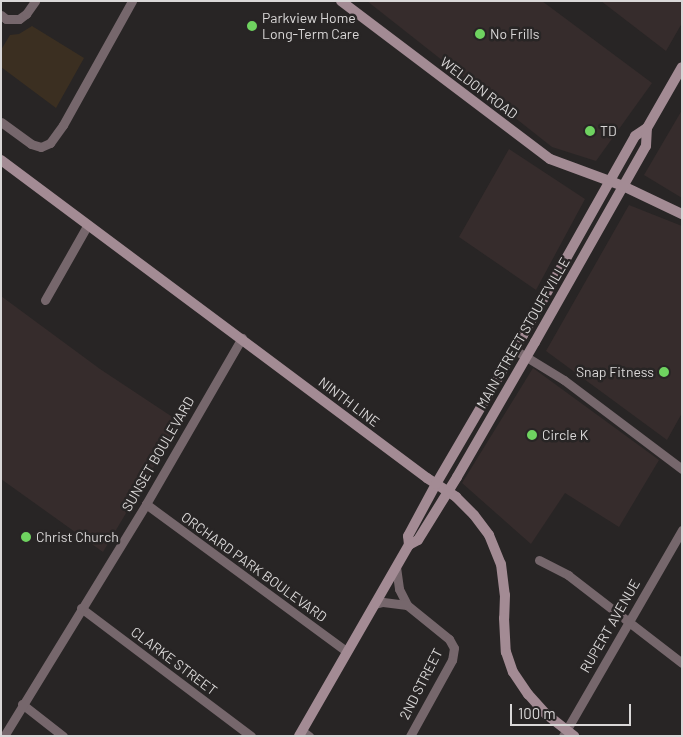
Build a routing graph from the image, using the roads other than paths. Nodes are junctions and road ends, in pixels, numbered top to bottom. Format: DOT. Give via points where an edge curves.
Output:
graph roads {
  1 [pos="34,1"];
  2 [pos="132,1"];
  3 [pos="341,1"];
  4 [pos="1,15"];
  5 [pos="682,67"];
  6 [pos="1,122"];
  7 [pos="647,128"];
  8 [pos="1,160"];
  9 [pos="609,182"];
  10 [pos="623,186"];
  11 [pos="682,214"];
  12 [pos="88,226"];
  13 [pos="45,300"];
  14 [pos="242,338"];
  15 [pos="515,350"];
  16 [pos="526,357"];
  17 [pos="682,469"];
  18 [pos="436,484"];
  19 [pos="448,492"];
  20 [pos="146,504"];
  21 [pos="682,530"];
  22 [pos="409,545"];
  23 [pos="539,560"];
  24 [pos="396,568"];
  25 [pos="374,604"];
  26 [pos="407,605"];
  27 [pos="81,608"];
  28 [pos="629,621"];
  29 [pos="346,651"];
  30 [pos="682,663"];
  31 [pos="22,704"];
  32 [pos="303,734"];
  33 [pos="568,734"];
  34 [pos="4,736"];
  35 [pos="64,736"];
  36 [pos="251,736"];
  37 [pos="410,736"];
  1 -- 4 [label="street" via="26,14 19,18 6,19"];
  2 -- 6 [label="street" via="54,139 41,147 31,144"];
  3 -- 9 [label="main road, WELDON ROAD" via="550,159"];
  5 -- 7 [label="main road, MAIN STREET STOUFFVILLE"];
  7 -- 9 [label="main road, MAIN STREET STOUFFVILLE" via="634,136"];
  7 -- 10 [label="main road, MAIN STREET STOUFFVILLE" via="646,146"];
  8 -- 12 [label="main road, NINTH LINE"];
  9 -- 10 [label="main road, WELDON ROAD"];
  9 -- 15 [label="main road, MAIN STREET STOUFFVILLE"];
  10 -- 11 [label="main road, WELDON ROAD"];
  10 -- 16 [label="main road, MAIN STREET STOUFFVILLE"];
  12 -- 13 [label="street"];
  12 -- 14 [label="main road, NINTH LINE"];
  14 -- 18 [label="main road, NINTH LINE"];
  14 -- 20 [label="street, SUNSET BOULEVARD"];
  15 -- 16 [label="street"];
  15 -- 18 [label="main road, MAIN STREET STOUFFVILLE"];
  16 -- 17 [label="street" via="564,380"];
  16 -- 19 [label="main road, MAIN STREET STOUFFVILLE"];
  18 -- 19 [label="main road, NINTH LINE"];
  18 -- 22 [label="main road, MAIN STREET STOUFFVILLE" via="408,536"];
  19 -- 22 [label="main road, MAIN STREET STOUFFVILLE" via="418,540"];
  19 -- 33 [label="main road, NINTH LINE" via="474,515 489,535 501,564 506,652 513,672 528,694"];
  20 -- 27 [label="street, SUNSET BOULEVARD"];
  20 -- 29 [label="street, ORCHARD PARK BOULEVARD"];
  21 -- 28 [label="street, RUPERT AVENUE"];
  22 -- 24 [label="main road, MAIN STREET STOUFFVILLE"];
  23 -- 28 [label="street" via="568,575"];
  24 -- 25 [label="main road, MAIN STREET STOUFFVILLE"];
  24 -- 26 [label="street"];
  25 -- 26 [label="street"];
  25 -- 29 [label="main road, MAIN STREET STOUFFVILLE"];
  26 -- 37 [label="street, 2ND STREET" via="449,639 454,648 452,660"];
  27 -- 31 [label="street, SUNSET BOULEVARD"];
  27 -- 36 [label="street, CLARKE STREET"];
  28 -- 30 [label="street"];
  28 -- 33 [label="street, RUPERT AVENUE"];
  29 -- 32 [label="main road, MAIN STREET STOUFFVILLE"];
  31 -- 34 [label="street, SUNSET BOULEVARD"];
  31 -- 35 [label="street"];
}
